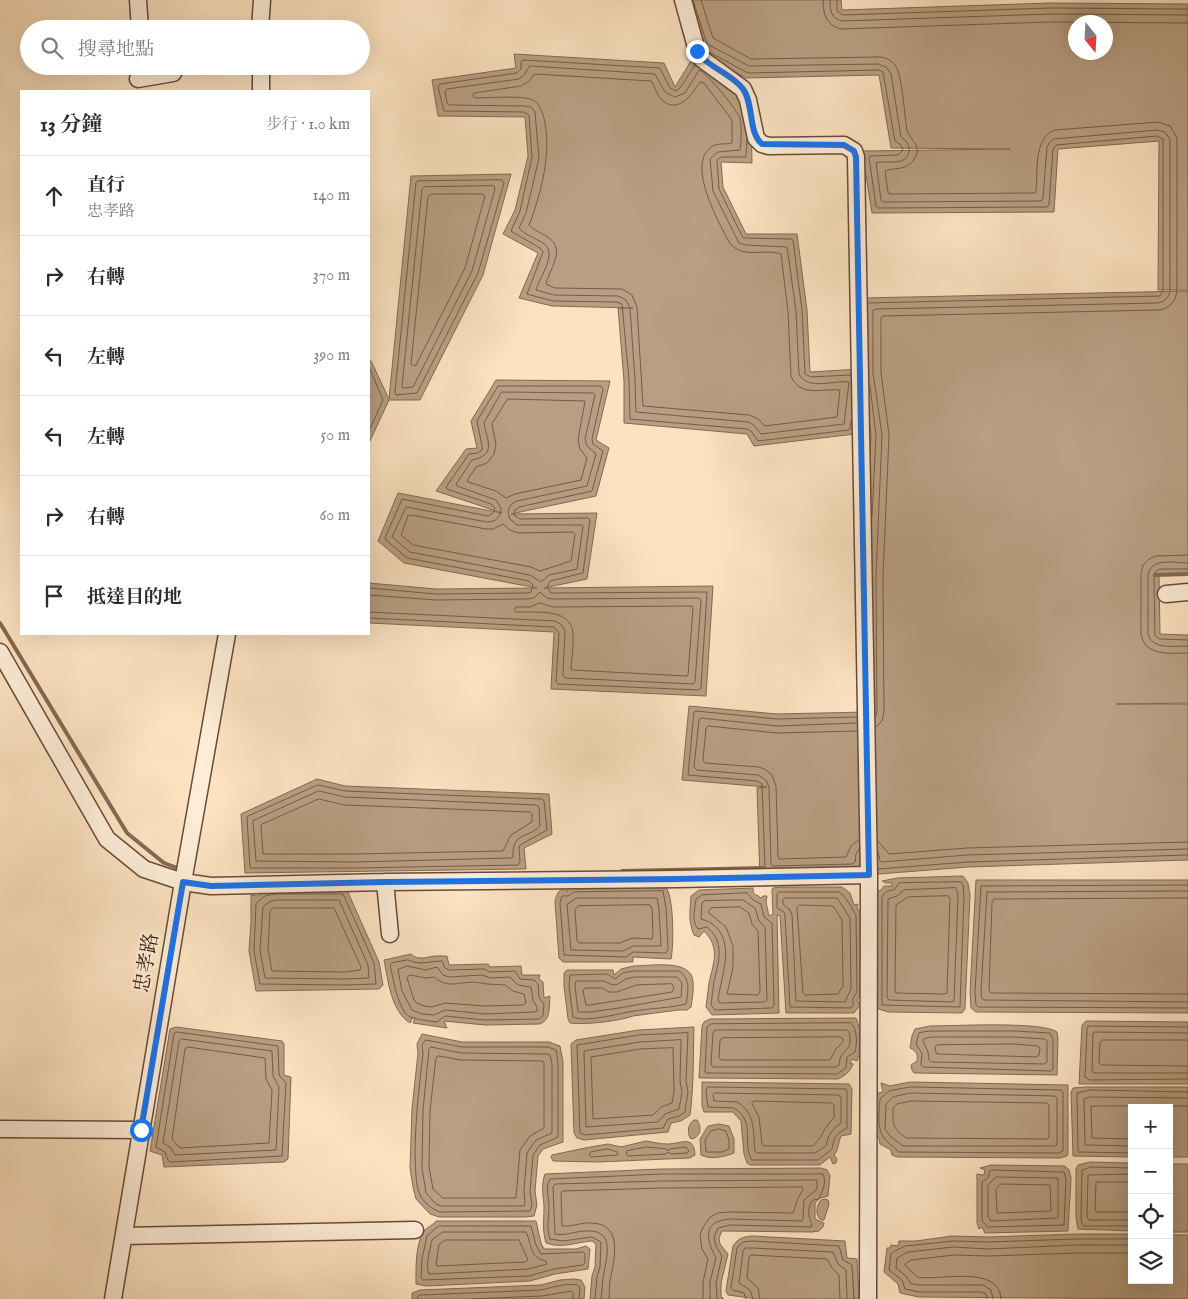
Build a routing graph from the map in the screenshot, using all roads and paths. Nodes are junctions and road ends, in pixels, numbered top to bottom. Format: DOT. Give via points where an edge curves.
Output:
graph roads {
  1 [pos="138,0"];
  2 [pos="262,0"];
  3 [pos="683,0"];
  4 [pos="139,20"];
  5 [pos="260,20"];
  6 [pos="161,75"];
  7 [pos="261,75"];
  8 [pos="138,79"];
  9 [pos="261,90"];
  10 [pos="1188,592"];
  11 [pos="1166,594"];
  12 [pos="227,635"];
  13 [pos="0,652"];
  14 [pos="869,875"];
  15 [pos="183,882"];
  16 [pos="385,882"];
  17 [pos="390,934"];
  18 [pos="0,1129"];
  19 [pos="141,1130"];
  20 [pos="415,1230"];
  21 [pos="124,1236"];
  22 [pos="113,1299"];
  23 [pos="868,1299"];
  1 -- 4 [label="street"];
  2 -- 5 [label="street"];
  3 -- 14 [label="street" via="697,51 702,59 743,88 759,142 769,146 844,145 854,151 856,157"];
  6 -- 8 [label="street"];
  7 -- 9 [label="street"];
  10 -- 11 [label="street"];
  12 -- 15 [label="street, 忠孝路"];
  13 -- 15 [label="street" via="107,839 144,869"];
  14 -- 16 [label="street"];
  14 -- 23 [label="street"];
  15 -- 16 [label="street" via="211,886"];
  15 -- 19 [label="street, 忠孝路"];
  16 -- 17 [label="street"];
  18 -- 19 [label="street"];
  19 -- 21 [label="street, 忠孝路"];
  20 -- 21 [label="street"];
  21 -- 22 [label="street, 忠孝路"];
}
